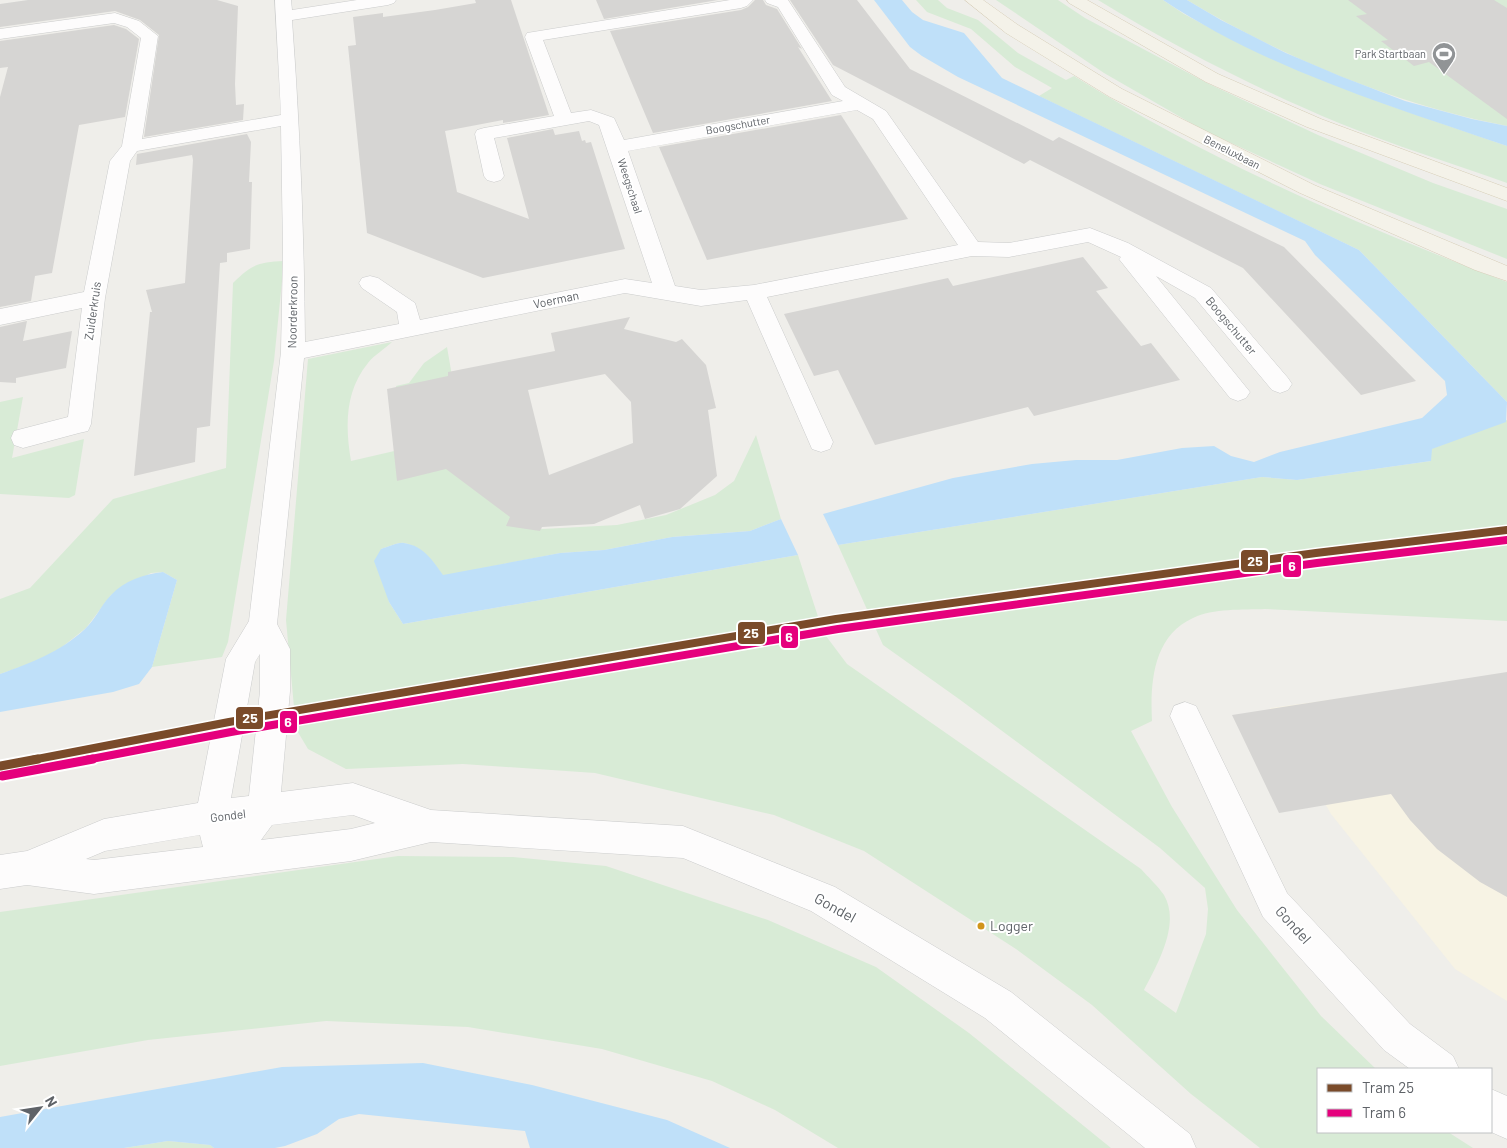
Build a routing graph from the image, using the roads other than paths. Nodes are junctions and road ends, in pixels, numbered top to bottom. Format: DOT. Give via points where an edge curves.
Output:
graph roads {
  1 [pos="388,0"];
  2 [pos="745,0"];
  3 [pos="773,0"];
  4 [pos="973,0"];
  5 [pos="1075,0"];
  6 [pos="283,8"];
  7 [pos="0,34"];
  8 [pos="858,104"];
  9 [pos="290,119"];
  10 [pos="565,121"];
  11 [pos="131,146"];
  12 [pos="617,147"];
  13 [pos="494,176"];
  14 [pos="1507,196"];
  15 [pos="1121,248"];
  16 [pos="972,249"];
  17 [pos="1507,274"];
  18 [pos="370,283"];
  19 [pos="666,292"];
  20 [pos="754,292"];
  21 [pos="94,298"];
  22 [pos="701,298"];
  23 [pos="0,317"];
  24 [pos="411,330"];
  25 [pos="293,352"];
  26 [pos="1280,384"];
  27 [pos="1238,392"];
  28 [pos="23,438"];
  29 [pos="821,442"];
  30 [pos="263,624"];
  31 [pos="1185,716"];
  32 [pos="263,811"];
  33 [pos="211,818"];
  34 [pos="431,826"];
  35 [pos="224,861"];
  36 [pos="13,870"];
  37 [pos="1439,1068"];
  38 [pos="1492,1109"];
  39 [pos="1507,1120"];
  40 [pos="1176,1148"];
  1 -- 6 [label="street"];
  2 -- 10 [label="street" via="532,37"];
  3 -- 8 [label="street" via="784,4 838,91"];
  4 -- 17 [label="main road, Beneluxbaan" via="1012,29 1116,93 1307,189"];
  5 -- 14 [label="main road" via="1212,78 1314,122"];
  6 -- 9 [label="street, Noorderkroon"];
  7 -- 11 [label="street, Zuiderkruis" via="115,18 134,24 150,36"];
  8 -- 12 [label="street, Boogschutter"];
  8 -- 16 [label="street" via="880,115"];
  9 -- 11 [label="street"];
  9 -- 25 [label="street, Noorderkroon"];
  10 -- 12 [label="street, Weegschaal" via="591,115 599,117 607,122"];
  10 -- 13 [label="street, Weegschaal" via="484,134"];
  11 -- 21 [label="street, Zuiderkruis" via="120,161"];
  12 -- 19 [label="street, Weegschaal"];
  15 -- 16 [label="street, Boogschutter" via="1090,235 1009,250"];
  15 -- 26 [label="street, Boogschutter" via="1203,293"];
  15 -- 27 [label="street, Boogschutter"];
  16 -- 20 [label="street, Boogschutter"];
  18 -- 24 [label="street" via="407,308"];
  19 -- 22 [label="street, Voerman"];
  19 -- 24 [label="street, Voerman" via="625,286"];
  20 -- 22 [label="street, Boogschutter"];
  20 -- 29 [label="street"];
  21 -- 23 [label="street"];
  21 -- 28 [label="street, Zuiderkruis" via="79,424"];
  24 -- 25 [label="street, Voerman"];
  25 -- 30 [label="street, Noorderkroon"];
  30 -- 32 [label="street" via="275,649 275,691"];
  30 -- 33 [label="street, Noorderkroon" via="241,660"];
  31 -- 37 [label="street, Gondel" via="1275,905 1397,1037"];
  32 -- 33 [label="street, Gondel"];
  32 -- 34 [label="street, Gondel" via="353,799"];
  32 -- 35 [label="street"];
  33 -- 35 [label="street, Noorderkroon"];
  33 -- 36 [label="street, Gondel" via="104,835"];
  34 -- 35 [label="street, Gondel" via="351,845"];
  34 -- 40 [label="street, Gondel" via="683,842 823,899 998,1005"];
  35 -- 36 [label="street, Gondel" via="94,878"];
  38 -- 39 [label="street"];
}
